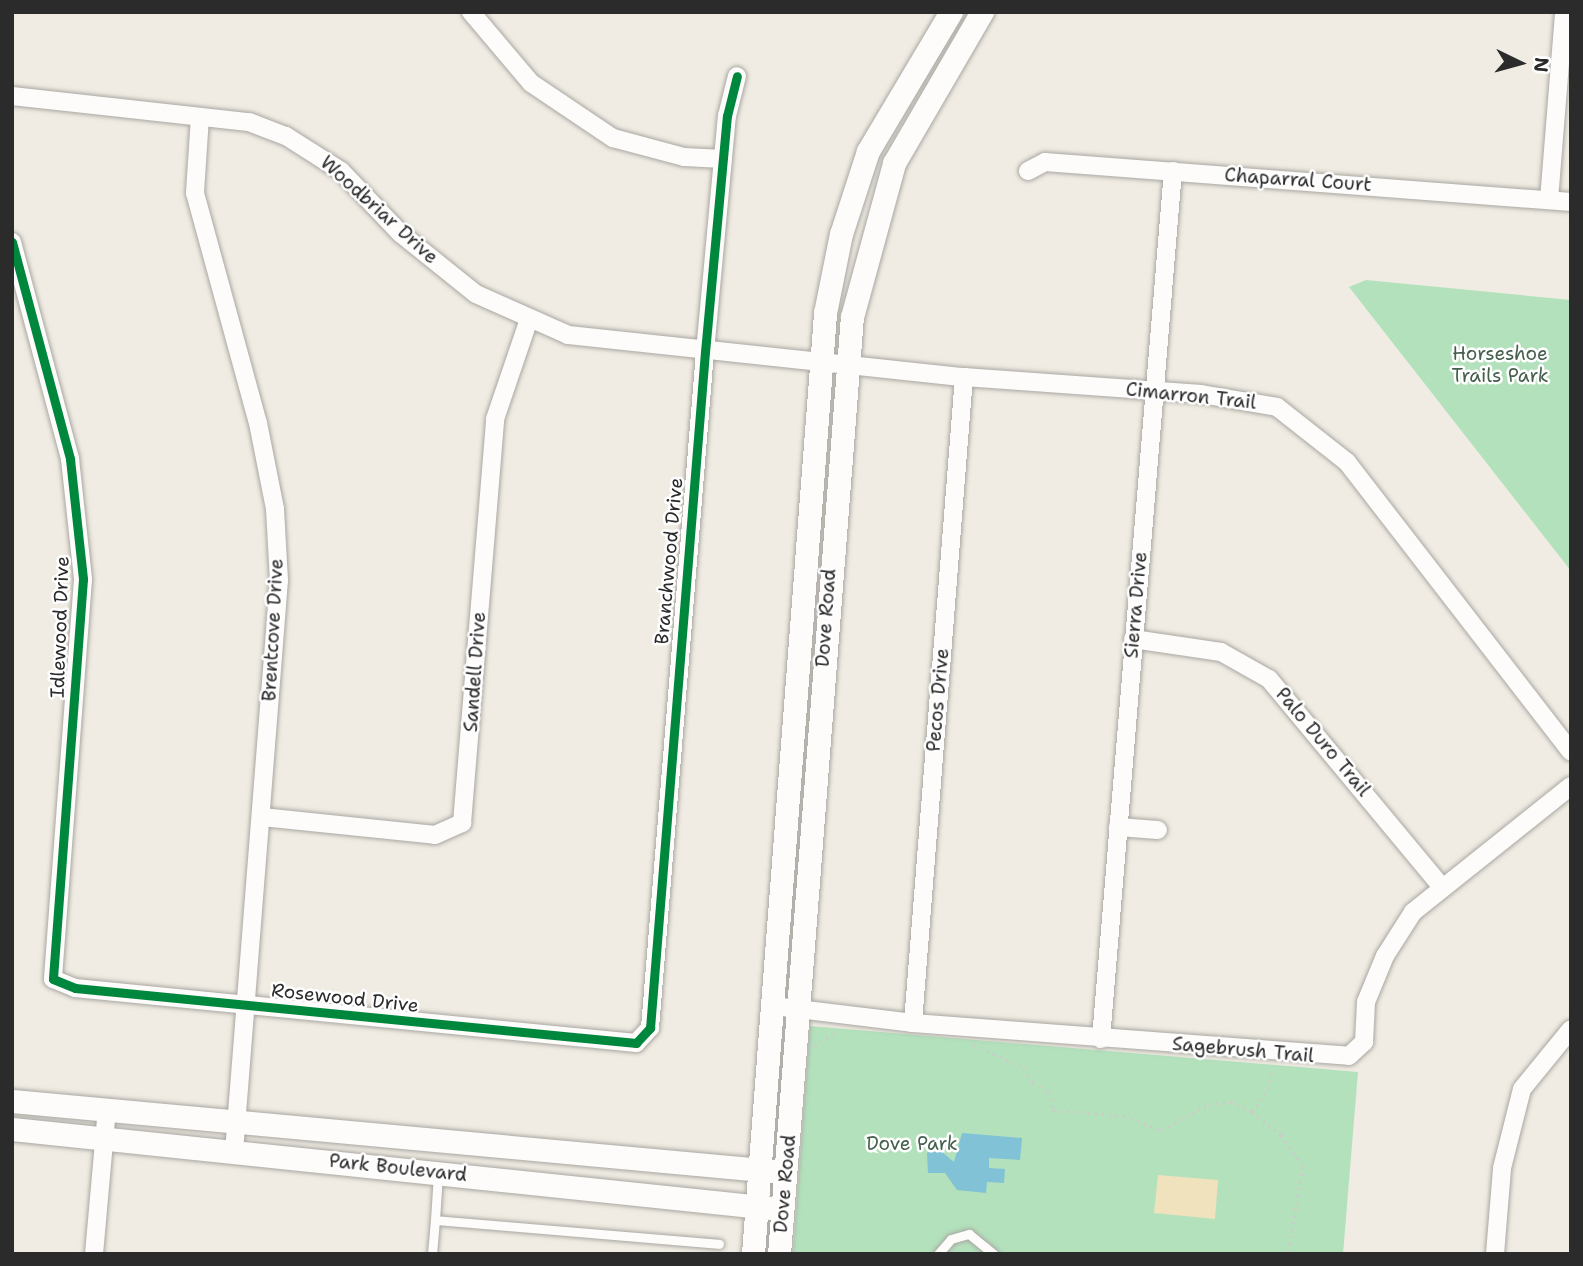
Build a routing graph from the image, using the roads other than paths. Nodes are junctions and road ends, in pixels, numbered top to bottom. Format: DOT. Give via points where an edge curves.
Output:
graph roads {
  1 [pos="471,12"];
  2 [pos="951,12"];
  3 [pos="982,12"];
  4 [pos="1566,18"];
  5 [pos="931,51"];
  6 [pos="954,65"];
  7 [pos="737,76"];
  8 [pos="12,96"];
  9 [pos="200,117"];
  10 [pos="723,159"];
  11 [pos="1028,171"];
  12 [pos="1173,171"];
  13 [pos="1549,201"];
  14 [pos="1571,202"];
  15 [pos="12,242"];
  16 [pos="528,322"];
  17 [pos="705,352"];
  18 [pos="819,359"];
  19 [pos="846,362"];
  20 [pos="964,377"];
  21 [pos="1154,391"];
  22 [pos="1133,639"];
  23 [pos="1571,752"];
  24 [pos="1571,786"];
  25 [pos="262,817"];
  26 [pos="1118,827"];
  27 [pos="1158,830"];
  28 [pos="1440,885"];
  29 [pos="53,979"];
  30 [pos="246,1006"];
  31 [pos="773,1006"];
  32 [pos="798,1008"];
  33 [pos="913,1023"];
  34 [pos="1571,1029"];
  35 [pos="1101,1039"];
  36 [pos="635,1043"];
  37 [pos="12,1101"];
  38 [pos="107,1110"];
  39 [pos="237,1123"];
  40 [pos="12,1129"];
  41 [pos="104,1138"];
  42 [pos="441,1142"];
  43 [pos="234,1152"];
  44 [pos="760,1170"];
  45 [pos="438,1171"];
  46 [pos="786,1172"];
  47 [pos="757,1207"];
  48 [pos="783,1209"];
  49 [pos="435,1220"];
  50 [pos="719,1244"];
  51 [pos="94,1254"];
  52 [pos="432,1254"];
  53 [pos="753,1254"];
  54 [pos="779,1254"];
  55 [pos="938,1254"];
  56 [pos="995,1254"];
  57 [pos="1495,1254"];
  1 -- 10 [label="street" via="531,83 613,138 684,157"];
  2 -- 5 [label="main road, Dove Road"];
  3 -- 6 [label="main road, Dove Road"];
  4 -- 13 [label="street"];
  5 -- 6 [label="main road"];
  5 -- 18 [label="main road, Dove Road" via="869,151 841,234"];
  6 -- 19 [label="main road, Dove Road" via="894,163 867,241"];
  7 -- 10 [label="street, Branchwood Drive"];
  8 -- 9 [label="street, Woodbriar Drive"];
  9 -- 16 [label="street, Woodbriar Drive" via="249,122 313,151 476,294"];
  9 -- 25 [label="street, Brentcove Drive" via="195,193 258,423 275,509 279,580"];
  10 -- 17 [label="street, Branchwood Drive"];
  11 -- 12 [label="street, Chaparral Court" via="1045,162"];
  12 -- 13 [label="street, Chaparral Court"];
  12 -- 21 [label="street, Sierra Drive"];
  13 -- 14 [label="street, Chaparral Court"];
  15 -- 29 [label="street, Idlewood Drive" via="70,459 83,579"];
  16 -- 17 [label="street, Woodbriar Drive" via="568,335"];
  16 -- 25 [label="street, Sandell Drive" via="495,419 462,823 435,835"];
  17 -- 18 [label="street, Woodbriar Drive"];
  17 -- 36 [label="street, Branchwood Drive" via="650,1028"];
  18 -- 19 [label="street, Cimarron Trail"];
  18 -- 31 [label="main road, Dove Road"];
  19 -- 20 [label="street, Cimarron Trail"];
  19 -- 32 [label="main road, Dove Road"];
  20 -- 21 [label="street, Cimarron Trail"];
  20 -- 33 [label="street, Pecos Drive"];
  21 -- 22 [label="street, Sierra Drive"];
  21 -- 23 [label="street, Cimarron Trail" via="1277,407 1324,440"];
  22 -- 26 [label="street, Sierra Drive"];
  22 -- 28 [label="street, Palo Duro Trail" via="1220,652 1269,679"];
  24 -- 28 [label="street, Sagebrush Trail"];
  25 -- 30 [label="street, Brentcove Drive"];
  26 -- 27 [label="street"];
  26 -- 35 [label="street, Sierra Drive"];
  28 -- 35 [label="street, Sagebrush Trail" via="1413,912 1385,956 1366,1003 1359,1052 1334,1058"];
  29 -- 30 [label="street, Rosewood Drive" via="75,988"];
  30 -- 36 [label="street, Rosewood Drive"];
  30 -- 39 [label="street, Brentcove Drive"];
  31 -- 32 [label="street, Sagebrush Trail"];
  31 -- 44 [label="main road, Dove Road"];
  32 -- 33 [label="street, Sagebrush Trail"];
  32 -- 46 [label="main road, Dove Road"];
  33 -- 35 [label="street, Sagebrush Trail"];
  34 -- 57 [label="street" via="1522,1089 1503,1168"];
  37 -- 38 [label="main road, Park Boulevard"];
  38 -- 39 [label="main road, Park Boulevard"];
  38 -- 41 [label="street"];
  39 -- 42 [label="main road, Park Boulevard"];
  39 -- 43 [label="street, Brentcove Drive"];
  40 -- 41 [label="main road, Park Boulevard"];
  41 -- 43 [label="main road, Park Boulevard"];
  41 -- 51 [label="street"];
  42 -- 44 [label="main road, Park Boulevard"];
  42 -- 45 [label="main road"];
  43 -- 45 [label="main road, Park Boulevard"];
  44 -- 46 [label="main road, Park Boulevard"];
  44 -- 47 [label="main road, Dove Road"];
  45 -- 47 [label="main road, Park Boulevard"];
  45 -- 49 [label="lane"];
  46 -- 48 [label="main road, Dove Road"];
  47 -- 48 [label="main road, Park Boulevard"];
  47 -- 53 [label="main road, Dove Road"];
  48 -- 54 [label="main road, Dove Road"];
  49 -- 50 [label="lane"];
  49 -- 52 [label="lane"];
  55 -- 56 [label="lane" via="951,1239 969,1234"];
}
